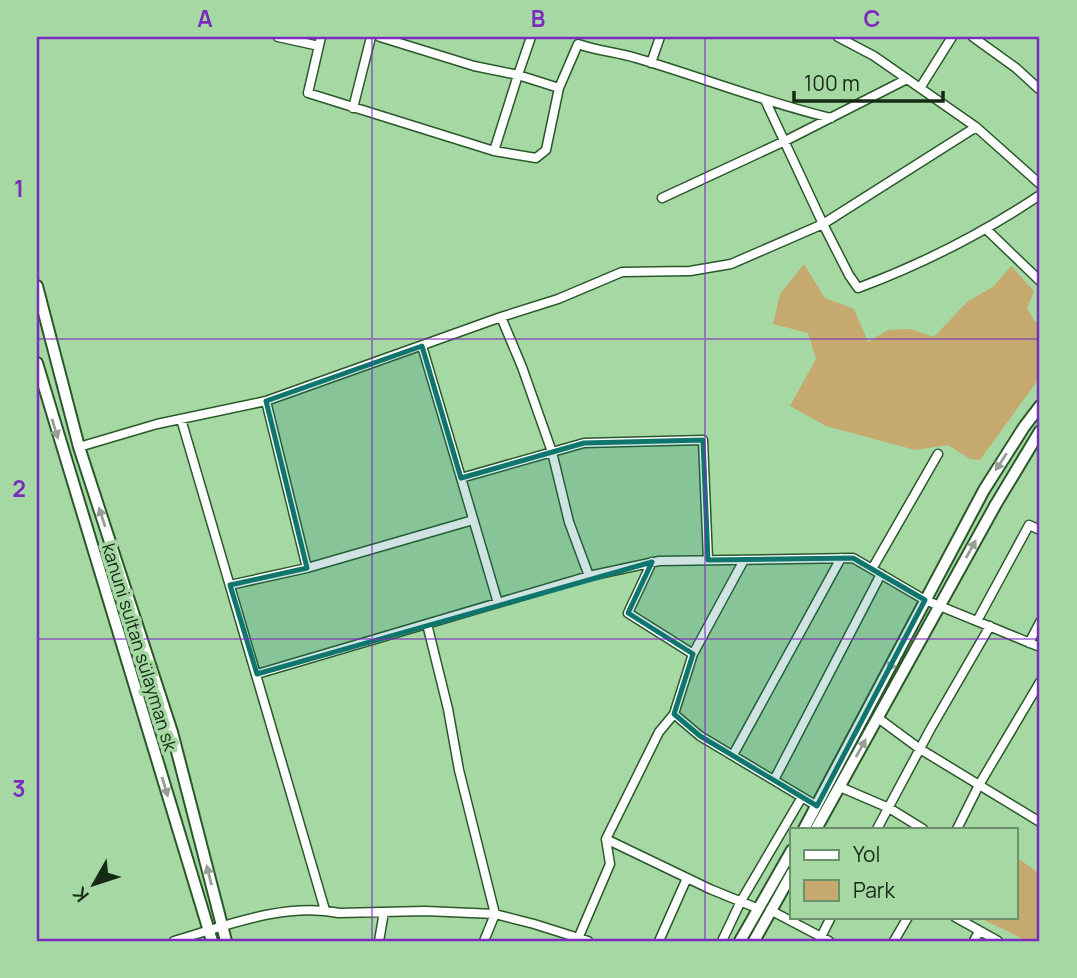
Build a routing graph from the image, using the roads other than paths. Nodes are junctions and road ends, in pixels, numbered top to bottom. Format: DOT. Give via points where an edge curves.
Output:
graph roads {
  1 [pos="278,37"];
  2 [pos="371,37"];
  3 [pos="380,37"];
  4 [pos="531,37"];
  5 [pos="570,37"];
  6 [pos="660,37"];
  7 [pos="838,37"];
  8 [pos="952,37"];
  9 [pos="973,37"];
  10 [pos="320,41"];
  11 [pos="578,44"];
  12 [pos="651,63"];
  13 [pos="518,75"];
  14 [pos="908,79"];
  15 [pos="559,88"];
  16 [pos="920,88"];
  17 [pos="1040,90"];
  18 [pos="766,102"];
  19 [pos="353,108"];
  20 [pos="831,118"];
  21 [pos="976,127"];
  22 [pos="785,141"];
  23 [pos="494,151"];
  24 [pos="1040,184"];
  25 [pos="1040,195"];
  26 [pos="662,198"];
  27 [pos="823,224"];
  28 [pos="986,229"];
  29 [pos="1040,281"];
  30 [pos="37,286"];
  31 [pos="501,317"];
  32 [pos="422,346"];
  33 [pos="37,363"];
  34 [pos="266,401"];
  35 [pos="1040,406"];
  36 [pos="181,419"];
  37 [pos="1040,430"];
  38 [pos="79,447"];
  39 [pos="552,452"];
  40 [pos="938,454"];
  41 [pos="461,478"];
  42 [pos="473,520"];
  43 [pos="1040,530"];
  44 [pos="841,558"];
  45 [pos="744,559"];
  46 [pos="708,560"];
  47 [pos="652,562"];
  48 [pos="307,568"];
  49 [pos="872,569"];
  50 [pos="881,575"];
  51 [pos="589,576"];
  52 [pos="229,585"];
  53 [pos="926,600"];
  54 [pos="498,604"];
  55 [pos="940,605"];
  56 [pos="976,621"];
  57 [pos="1040,622"];
  58 [pos="427,624"];
  59 [pos="990,626"];
  60 [pos="1030,643"];
  61 [pos="1040,647"];
  62 [pos="693,654"];
  63 [pos="257,674"];
  64 [pos="1040,682"];
  65 [pos="674,714"];
  66 [pos="878,718"];
  67 [pos="920,748"];
  68 [pos="733,755"];
  69 [pos="774,780"];
  70 [pos="979,785"];
  71 [pos="840,787"];
  72 [pos="802,797"];
  73 [pos="817,806"];
  74 [pos="889,808"];
  75 [pos="1040,822"];
  76 [pos="805,828"];
  77 [pos="817,828"];
  78 [pos="878,828"];
  79 [pos="921,828"];
  80 [pos="958,828"];
  81 [pos="606,839"];
  82 [pos="790,854"];
  83 [pos="790,876"];
  84 [pos="687,878"];
  85 [pos="741,901"];
  86 [pos="326,910"];
  87 [pos="765,910"];
  88 [pos="384,912"];
  89 [pos="495,914"];
  90 [pos="831,918"];
  91 [pos="907,918"];
  92 [pos="957,918"];
  93 [pos="222,927"];
  94 [pos="979,931"];
  95 [pos="211,936"];
  96 [pos="581,940"];
  97 [pos="823,940"];
  98 [pos="174,941"];
  99 [pos="226,941"];
  100 [pos="379,941"];
  101 [pos="484,941"];
  102 [pos="659,941"];
  103 [pos="722,941"];
  104 [pos="740,941"];
  105 [pos="754,941"];
  106 [pos="894,941"];
  107 [pos="974,941"];
  108 [pos="998,941"];
  1 -- 10 [label="street"];
  2 -- 19 [label="street"];
  3 -- 13 [label="street"];
  4 -- 13 [label="street"];
  5 -- 11 [label="street"];
  6 -- 12 [label="street"];
  7 -- 14 [label="street"];
  8 -- 16 [label="street"];
  9 -- 17 [label="street"];
  10 -- 19 [label="street" via="308,93"];
  11 -- 12 [label="street"];
  11 -- 15 [label="street"];
  12 -- 18 [label="street"];
  13 -- 15 [label="street"];
  13 -- 23 [label="street"];
  14 -- 16 [label="street"];
  14 -- 20 [label="street"];
  15 -- 23 [label="street" via="545,150 537,158"];
  16 -- 21 [label="street"];
  18 -- 20 [label="street"];
  18 -- 22 [label="street"];
  19 -- 23 [label="street"];
  20 -- 22 [label="street"];
  21 -- 24 [label="street"];
  21 -- 27 [label="street"];
  22 -- 26 [label="street"];
  22 -- 27 [label="street"];
  25 -- 28 [label="street"];
  27 -- 28 [label="street" via="858,288"];
  27 -- 31 [label="street" via="730,264 690,271 622,272"];
  28 -- 29 [label="street"];
  30 -- 38 [label="main road"];
  31 -- 32 [label="street"];
  31 -- 39 [label="street"];
  32 -- 34 [label="street"];
  32 -- 41 [label="street"];
  33 -- 95 [label="main road, kanuni sultan sülayman sk, one-way"];
  34 -- 36 [label="street"];
  34 -- 48 [label="street"];
  35 -- 53 [label="main road, one-way" via="984,490"];
  36 -- 38 [label="street"];
  36 -- 52 [label="street"];
  55 -- 37 [label="main road, one-way"];
  93 -- 38 [label="main road, one-way" via="172,732"];
  39 -- 41 [label="street"];
  39 -- 46 [label="street" via="584,443 703,440"];
  39 -- 51 [label="street" via="569,522"];
  40 -- 49 [label="street"];
  41 -- 42 [label="street"];
  42 -- 48 [label="street"];
  42 -- 54 [label="street"];
  43 -- 56 [label="street" via="1028,525"];
  44 -- 45 [label="street"];
  44 -- 49 [label="street" via="852,558"];
  44 -- 68 [label="street"];
  45 -- 46 [label="street"];
  45 -- 62 [label="street"];
  46 -- 47 [label="street"];
  47 -- 51 [label="street"];
  47 -- 62 [label="street" via="628,613"];
  48 -- 52 [label="street"];
  49 -- 50 [label="street"];
  50 -- 53 [label="street"];
  50 -- 69 [label="street"];
  51 -- 54 [label="street"];
  52 -- 63 [label="street"];
  53 -- 55 [label="street"];
  53 -- 73 [label="main road, one-way"];
  54 -- 58 [label="street"];
  55 -- 56 [label="street"];
  55 -- 66 [label="main road"];
  56 -- 59 [label="street"];
  57 -- 60 [label="street"];
  58 -- 63 [label="street"];
  58 -- 89 [label="street"];
  59 -- 60 [label="street"];
  59 -- 67 [label="street"];
  60 -- 61 [label="street"];
  62 -- 65 [label="street"];
  63 -- 86 [label="street"];
  64 -- 70 [label="street"];
  65 -- 68 [label="street"];
  65 -- 81 [label="street" via="659,732"];
  66 -- 67 [label="street"];
  71 -- 66 [label="main road, one-way"];
  67 -- 70 [label="street"];
  67 -- 74 [label="street"];
  68 -- 69 [label="street"];
  69 -- 72 [label="street"];
  70 -- 75 [label="street"];
  70 -- 80 [label="street"];
  71 -- 74 [label="street"];
  71 -- 77 [label="main road"];
  72 -- 73 [label="street"];
  72 -- 85 [label="street"];
  73 -- 76 [label="main road"];
  74 -- 78 [label="street"];
  74 -- 79 [label="street"];
  81 -- 84 [label="street"];
  81 -- 96 [label="street" via="610,864"];
  82 -- 87 [label="main road"];
  83 -- 87 [label="main road"];
  84 -- 85 [label="street"];
  84 -- 102 [label="street"];
  85 -- 87 [label="street"];
  85 -- 103 [label="street"];
  86 -- 88 [label="street"];
  86 -- 93 [label="street" via="258,917"];
  87 -- 97 [label="street"];
  87 -- 104 [label="main road"];
  87 -- 105 [label="main road"];
  88 -- 89 [label="street"];
  88 -- 100 [label="street"];
  89 -- 96 [label="street"];
  89 -- 101 [label="street"];
  90 -- 97 [label="street"];
  91 -- 106 [label="street"];
  92 -- 94 [label="street"];
  93 -- 95 [label="street"];
  93 -- 99 [label="main road"];
  94 -- 107 [label="street"];
  94 -- 108 [label="street"];
  95 -- 98 [label="street"];
}
